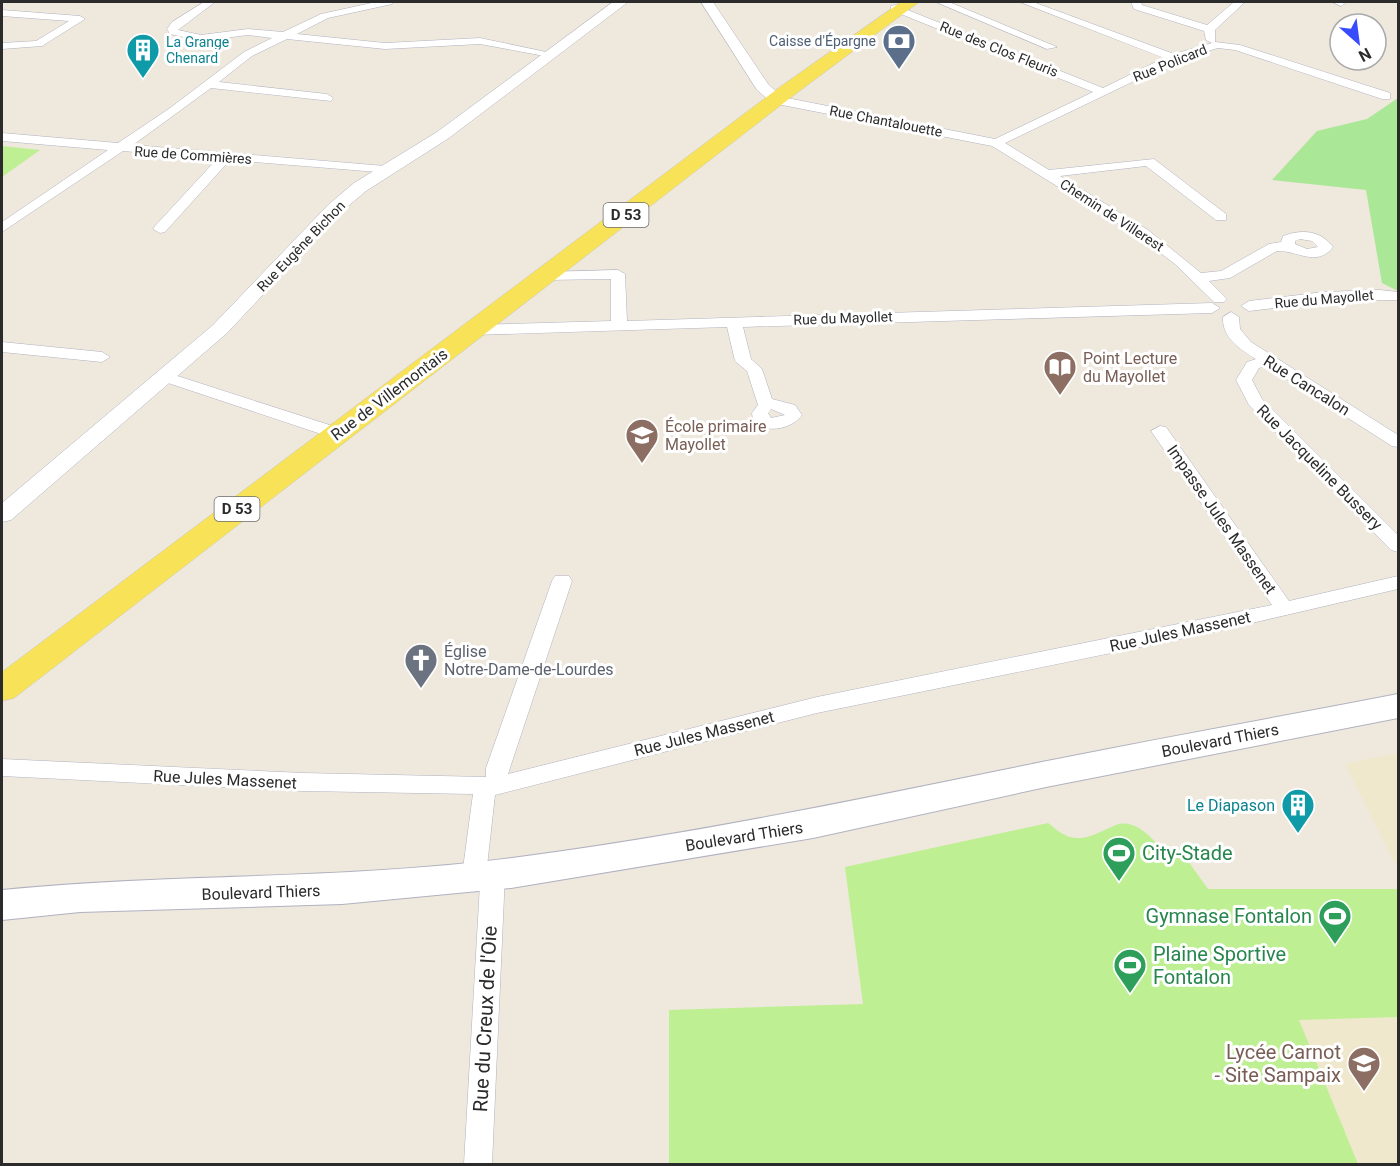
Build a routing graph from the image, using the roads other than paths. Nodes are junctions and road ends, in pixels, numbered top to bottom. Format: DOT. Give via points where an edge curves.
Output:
graph roads {
  1 [pos="210,2"];
  2 [pos="388,2"];
  3 [pos="621,2"];
  4 [pos="707,2"];
  5 [pos="941,2"];
  6 [pos="1025,2"];
  7 [pos="1136,2"];
  8 [pos="1240,2"];
  9 [pos="902,5"];
  10 [pos="1184,7"];
  11 [pos="2,13"];
  12 [pos="1165,15"];
  13 [pos="1209,29"];
  14 [pos="284,36"];
  15 [pos="2,45"];
  16 [pos="1217,45"];
  17 [pos="1009,53"];
  18 [pos="550,54"];
  19 [pos="1174,58"];
  20 [pos="208,84"];
  21 [pos="1103,92"];
  22 [pos="1386,96"];
  23 [pos="327,98"];
  24 [pos="777,100"];
  25 [pos="2,137"];
  26 [pos="996,143"];
  27 [pos="120,149"];
  28 [pos="226,157"];
  29 [pos="385,170"];
  30 [pos="1048,174"];
  31 [pos="1221,217"];
  32 [pos="2,228"];
  33 [pos="160,229"];
  34 [pos="1288,246"];
  35 [pos="545,276"];
  36 [pos="1199,278"];
  37 [pos="1398,296"];
  38 [pos="1216,303"];
  39 [pos="1249,306"];
  40 [pos="1232,317"];
  41 [pos="734,322"];
  42 [pos="619,325"];
  43 [pos="474,330"];
  44 [pos="2,347"];
  45 [pos="102,357"];
  46 [pos="1267,360"];
  47 [pos="165,377"];
  48 [pos="766,405"];
  49 [pos="1160,431"];
  50 [pos="336,433"];
  51 [pos="1398,442"];
  52 [pos="2,515"];
  53 [pos="1398,546"];
  54 [pos="562,581"];
  55 [pos="1398,583"];
  56 [pos="1284,608"];
  57 [pos="2,689"];
  58 [pos="1398,706"];
  59 [pos="2,768"];
  60 [pos="491,786"];
  61 [pos="484,875"];
  62 [pos="2,891"];
  63 [pos="80,897"];
  64 [pos="2,905"];
  65 [pos="478,1164"];
  1 -- 14 [label="street" via="176,24 174,32 201,38 237,32"];
  2 -- 14 [label="street" via="323,13"];
  3 -- 18 [label="street, Rue Eugène Bichon"];
  4 -- 24 [label="street" via="762,87"];
  5 -- 17 [label="street" via="1046,45"];
  6 -- 19 [label="street"];
  7 -- 12 [label="street" via="1138,7"];
  8 -- 13 [label="street"];
  9 -- 17 [label="street, Rue des Clos Fleuris"];
  9 -- 24 [label="main road, D 53"];
  10 -- 12 [label="street"];
  11 -- 15 [label="street" via="80,19 38,44"];
  12 -- 13 [label="street"];
  13 -- 16 [label="street" via="1209,39"];
  14 -- 18 [label="street" via="385,46 480,41"];
  14 -- 20 [label="street" via="234,63"];
  16 -- 19 [label="street, Rue Policard"];
  16 -- 22 [label="street, Rue Policard" via="1236,47"];
  17 -- 21 [label="street, Rue des Clos Fleuris"];
  18 -- 29 [label="street, Rue Eugène Bichon" via="443,135"];
  19 -- 21 [label="street, Rue Policard"];
  20 -- 23 [label="street"];
  20 -- 27 [label="street"];
  21 -- 26 [label="street, Rue Policard"];
  24 -- 26 [label="street, Rue Chantalouette"];
  24 -- 35 [label="main road, Rue de Villemontais / D 53"];
  25 -- 27 [label="street, Rue de Commières"];
  26 -- 30 [label="street, Chemin de Villerest"];
  27 -- 28 [label="street, Rue de Commières"];
  27 -- 32 [label="street"];
  28 -- 29 [label="street, Rue de Commières"];
  28 -- 33 [label="street"];
  29 -- 47 [label="street, Rue Eugène Bichon" via="334,209 220,329"];
  30 -- 31 [label="street" via="1149,162"];
  30 -- 36 [label="street, Chemin de Villerest" via="1143,233"];
  34 -- 36 [label="street" via="1274,247 1225,275"];
  35 -- 42 [label="street" via="618,274"];
  35 -- 43 [label="main road, Rue de Villemontais / D 53"];
  36 -- 38 [label="street, Chemin de Villerest"];
  37 -- 39 [label="street, Rue du Mayollet" via="1305,298"];
  38 -- 39 [label="street" via="1238,300"];
  38 -- 40 [label="street"];
  38 -- 41 [label="street, Rue du Mayollet"];
  39 -- 40 [label="street" via="1251,313"];
  40 -- 46 [label="street, Rue Cancalon" via="1235,336"];
  41 -- 42 [label="street, Rue du Mayollet"];
  41 -- 48 [label="street" via="743,361 754,369"];
  42 -- 43 [label="street, Rue du Mayollet"];
  43 -- 50 [label="main road, Rue de Villemontais / D 53"];
  44 -- 45 [label="street"];
  46 -- 51 [label="street, Rue Cancalon"];
  46 -- 53 [label="street, Rue Jacqueline Bussery" via="1253,365 1244,380 1255,401"];
  47 -- 50 [label="street"];
  47 -- 52 [label="street, Rue Eugène Bichon"];
  49 -- 56 [label="street, Impasse Jules Massenet"];
  50 -- 57 [label="main road, Rue de Villemontais / D 53"];
  54 -- 60 [label="street, Rue du Creux de l'Oie"];
  55 -- 56 [label="street, Rue Jules Massenet"];
  56 -- 60 [label="street, Rue Jules Massenet" via="817,705"];
  58 -- 61 [label="main road, Boulevard Thiers" via="1029,777 813,824"];
  59 -- 60 [label="street, Rue Jules Massenet"];
  60 -- 61 [label="street, Rue du Creux de l'Oie"];
  61 -- 63 [label="main road, Boulevard Thiers" via="342,889"];
  61 -- 65 [label="street, Rue du Creux de l'Oie"];
  62 -- 63 [label="main road, Boulevard Thiers"];
  63 -- 64 [label="main road, Boulevard Thiers"];
}
